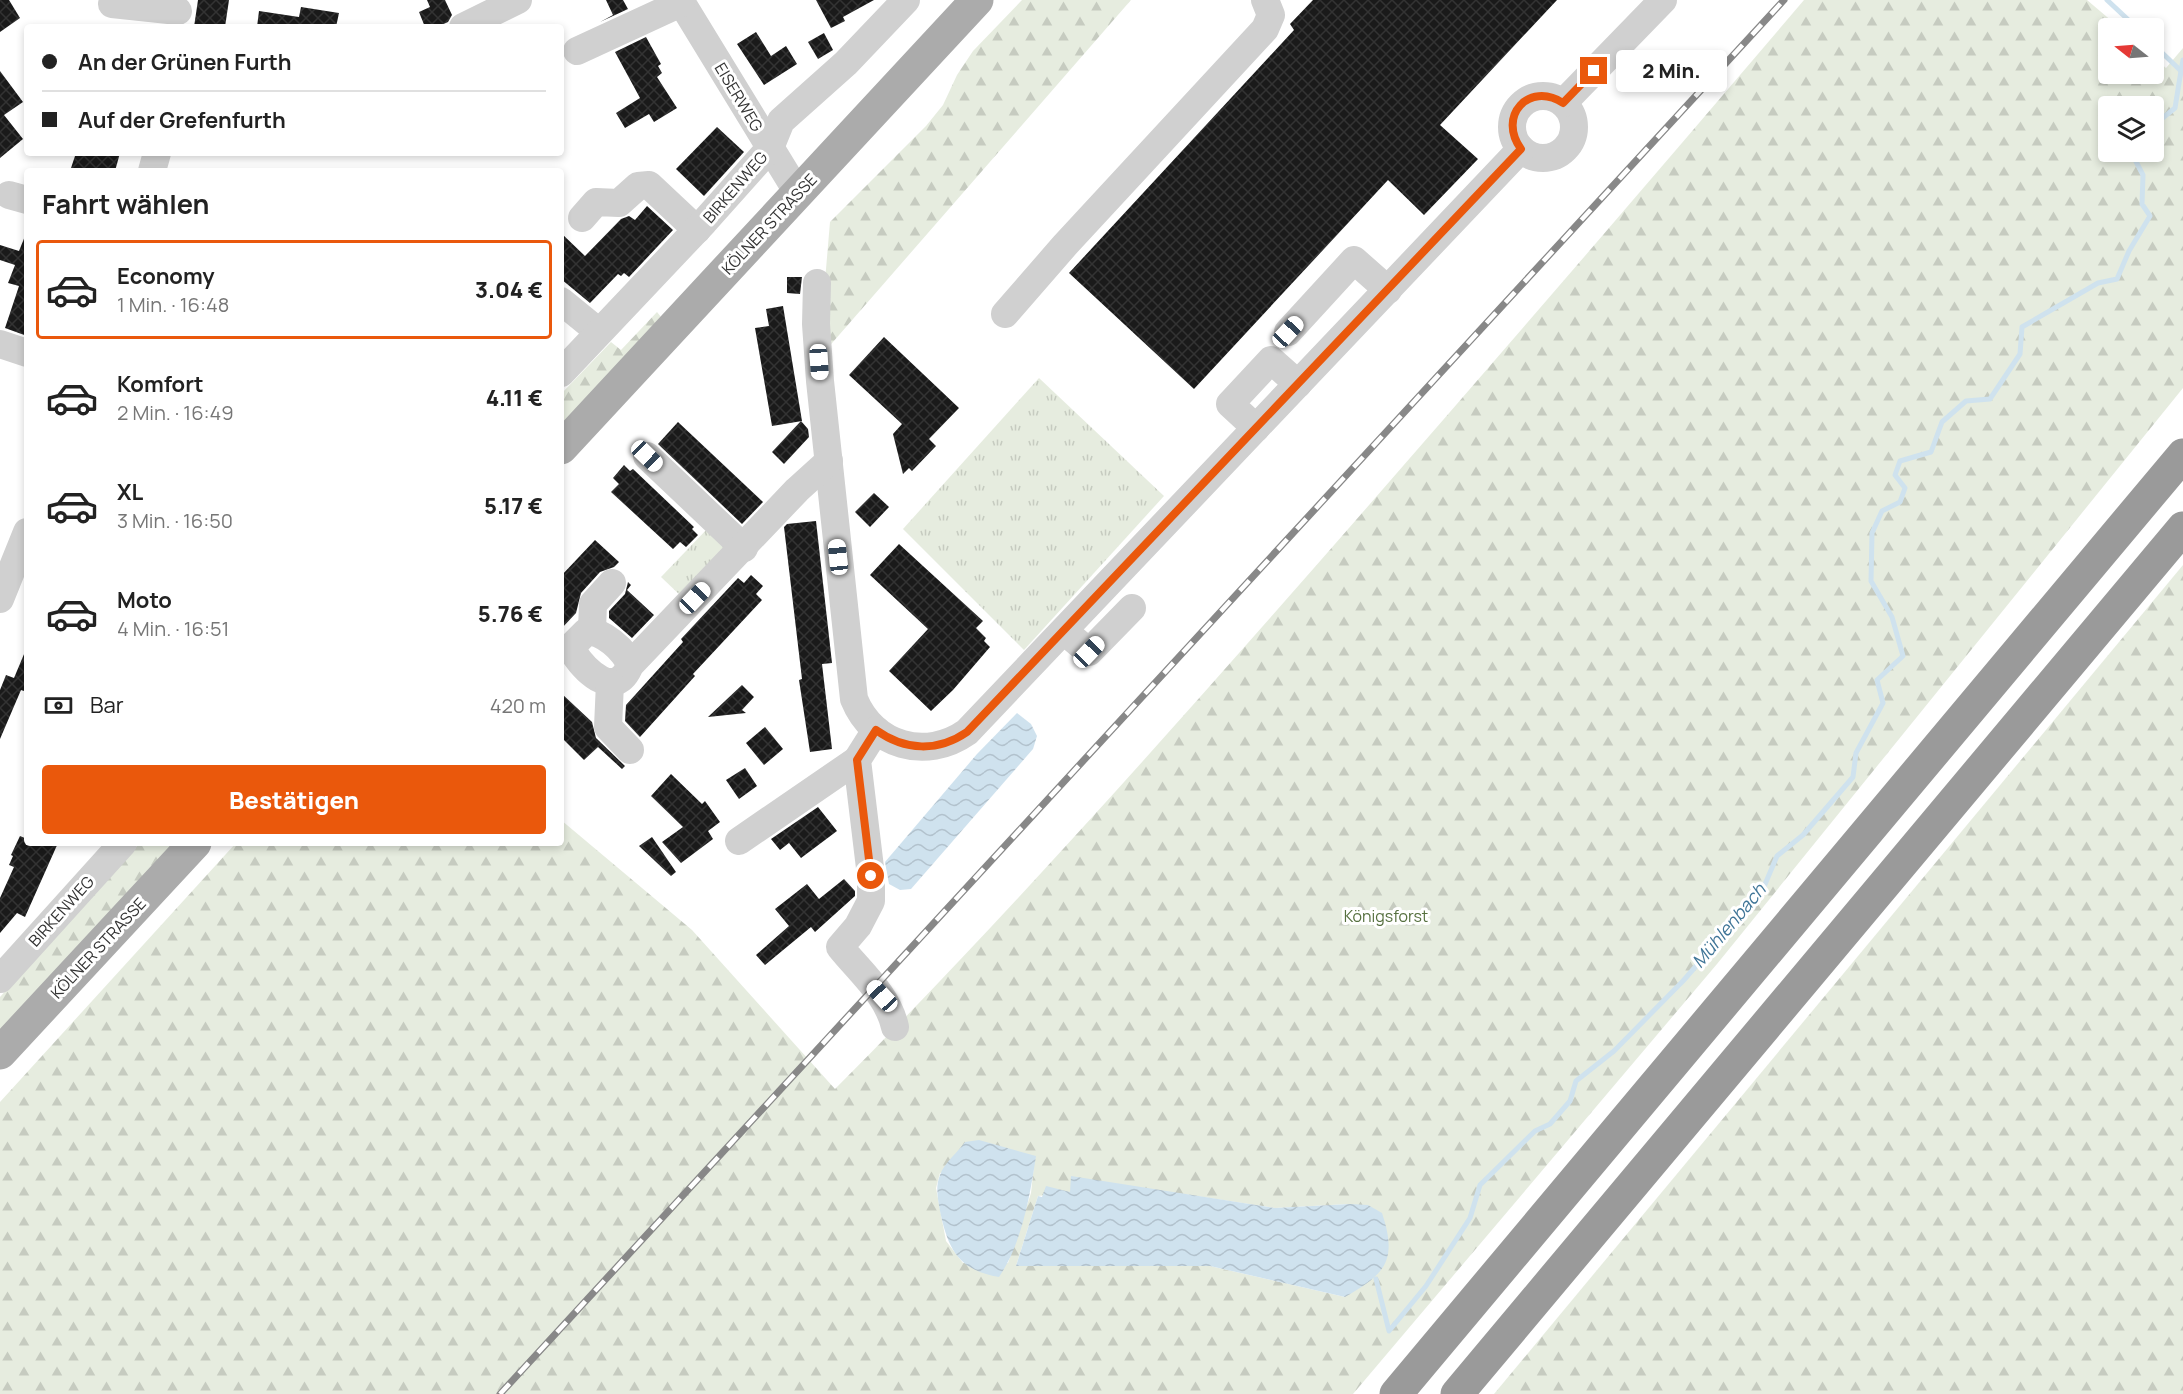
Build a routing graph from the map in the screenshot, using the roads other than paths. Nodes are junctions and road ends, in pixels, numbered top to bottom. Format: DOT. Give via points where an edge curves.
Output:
graph roads {
  1 [pos="518,0"];
  2 [pos="906,0"];
  3 [pos="978,0"];
  4 [pos="1265,0"];
  5 [pos="1663,0"];
  6 [pos="680,1"];
  7 [pos="112,4"];
  8 [pos="178,13"];
  9 [pos="469,24"];
  10 [pos="578,51"];
  11 [pos="1563,103"];
  12 [pos="770,148"];
  13 [pos="1521,149"];
  14 [pos="798,193"];
  15 [pos="582,218"];
  16 [pos="697,230"];
  17 [pos="817,283"];
  18 [pos="1388,290"];
  19 [pos="564,303"];
  20 [pos="1005,314"];
  21 [pos="599,332"];
  22 [pos="1288,332"];
  23 [pos="0,344"];
  24 [pos="24,352"];
  25 [pos="564,370"];
  26 [pos="564,445"];
  27 [pos="2183,455"];
  28 [pos="647,456"];
  29 [pos="830,461"];
  30 [pos="2183,528"];
  31 [pos="16,541"];
  32 [pos="744,548"];
  33 [pos="612,583"];
  34 [pos="0,599"];
  35 [pos="1132,608"];
  36 [pos="592,630"];
  37 [pos="1064,631"];
  38 [pos="567,652"];
  39 [pos="620,674"];
  40 [pos="876,730"];
  41 [pos="630,750"];
  42 [pos="857,760"];
  43 [pos="739,841"];
  44 [pos="120,846"];
  45 [pos="192,846"];
  46 [pos="0,980"];
  47 [pos="895,1027"];
  48 [pos="0,1053"];
  49 [pos="1396,1394"];
  50 [pos="1457,1394"];
  1 -- 9 [label="street"];
  2 -- 12 [label="street, BIRKENWEG" via="846,63 781,121"];
  3 -- 14 [label="main road, KÖLNER STRASSE"];
  4 -- 20 [label="street" via="1271,15 1265,29"];
  5 -- 11 [label="street"];
  6 -- 10 [label="street"];
  6 -- 12 [label="street, EISERWEG"];
  7 -- 8 [label="street"];
  11 -- 13 [label="street" via="1538,96 1521,105 1515,113 1512,132"];
  11 -- 13 [label="street" via="1570,111 1574,130 1566,148 1549,158 1538,158"];
  12 -- 14 [label="street, EISERWEG"];
  12 -- 16 [label="street, BIRKENWEG"];
  13 -- 18 [label="street"];
  14 -- 26 [label="main road, KÖLNER STRASSE"];
  15 -- 16 [label="street" via="596,202 619,203 638,186 649,185"];
  16 -- 21 [label="street, BIRKENWEG"];
  17 -- 29 [label="street" via="816,324"];
  18 -- 22 [label="street" via="1354,260"];
  18 -- 37 [label="street"];
  19 -- 21 [label="street"];
  21 -- 25 [label="street, BIRKENWEG"];
  23 -- 24 [label="street"];
  27 -- 49 [label="highway"];
  28 -- 32 [label="street"];
  29 -- 32 [label="street" via="797,490"];
  29 -- 40 [label="street" via="850,683 860,714"];
  30 -- 50 [label="highway"];
  31 -- 34 [label="street"];
  32 -- 39 [label="street"];
  33 -- 36 [label="street" via="593,604"];
  35 -- 37 [label="street" via="1089,652"];
  36 -- 38 [label="street" via="579,636"];
  36 -- 39 [label="street" via="624,654"];
  37 -- 40 [label="street" via="954,741 926,747 886,738"];
  38 -- 39 [label="street" via="591,672"];
  39 -- 41 [label="street" via="608,727"];
  40 -- 42 [label="street"];
  42 -- 43 [label="street"];
  42 -- 47 [label="street" via="871,901 858,926 840,947 882,996"];
  44 -- 46 [label="street, BIRKENWEG"];
  45 -- 48 [label="main road, KÖLNER STRASSE"];
}
